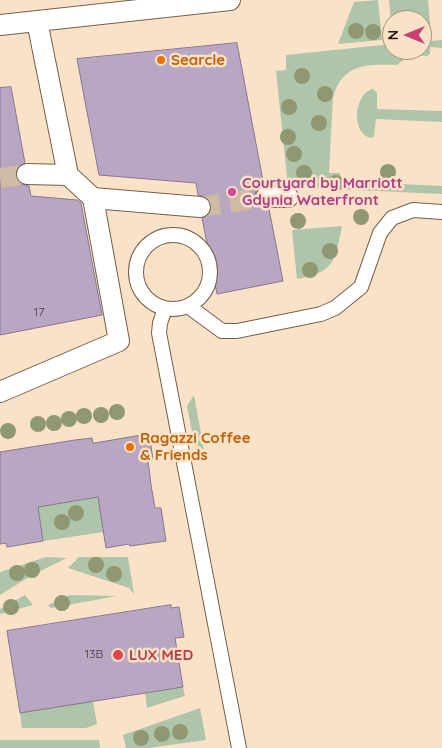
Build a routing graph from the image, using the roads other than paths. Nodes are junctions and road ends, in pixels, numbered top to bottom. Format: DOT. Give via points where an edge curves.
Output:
graph roads {
  1 [pos="230,0"];
  2 [pos="37,21"];
  3 [pos="0,25"];
  4 [pos="27,174"];
  5 [pos="68,175"];
  6 [pos="266,197"];
  7 [pos="93,198"];
  8 [pos="288,198"];
  9 [pos="200,207"];
  10 [pos="442,212"];
  11 [pos="188,306"];
  12 [pos="165,309"];
  13 [pos="0,392"];
  14 [pos="239,748"];
  1 -- 2 [label="street"];
  2 -- 3 [label="street"];
  2 -- 5 [label="street"];
  4 -- 5 [label="street"];
  5 -- 7 [label="street"];
  6 -- 8 [label="street"];
  7 -- 9 [label="street"];
  7 -- 13 [label="street" via="119,341"];
  10 -- 11 [label="lane" via="413,210 392,218 380,232 361,286 336,308 320,314 222,331"];
  11 -- 12 [label="lane"];
  11 -- 12 [label="lane" via="207,289 209,262 193,241 168,235 145,247 135,272 144,296"];
  12 -- 14 [label="lane" via="159,333"];
}
